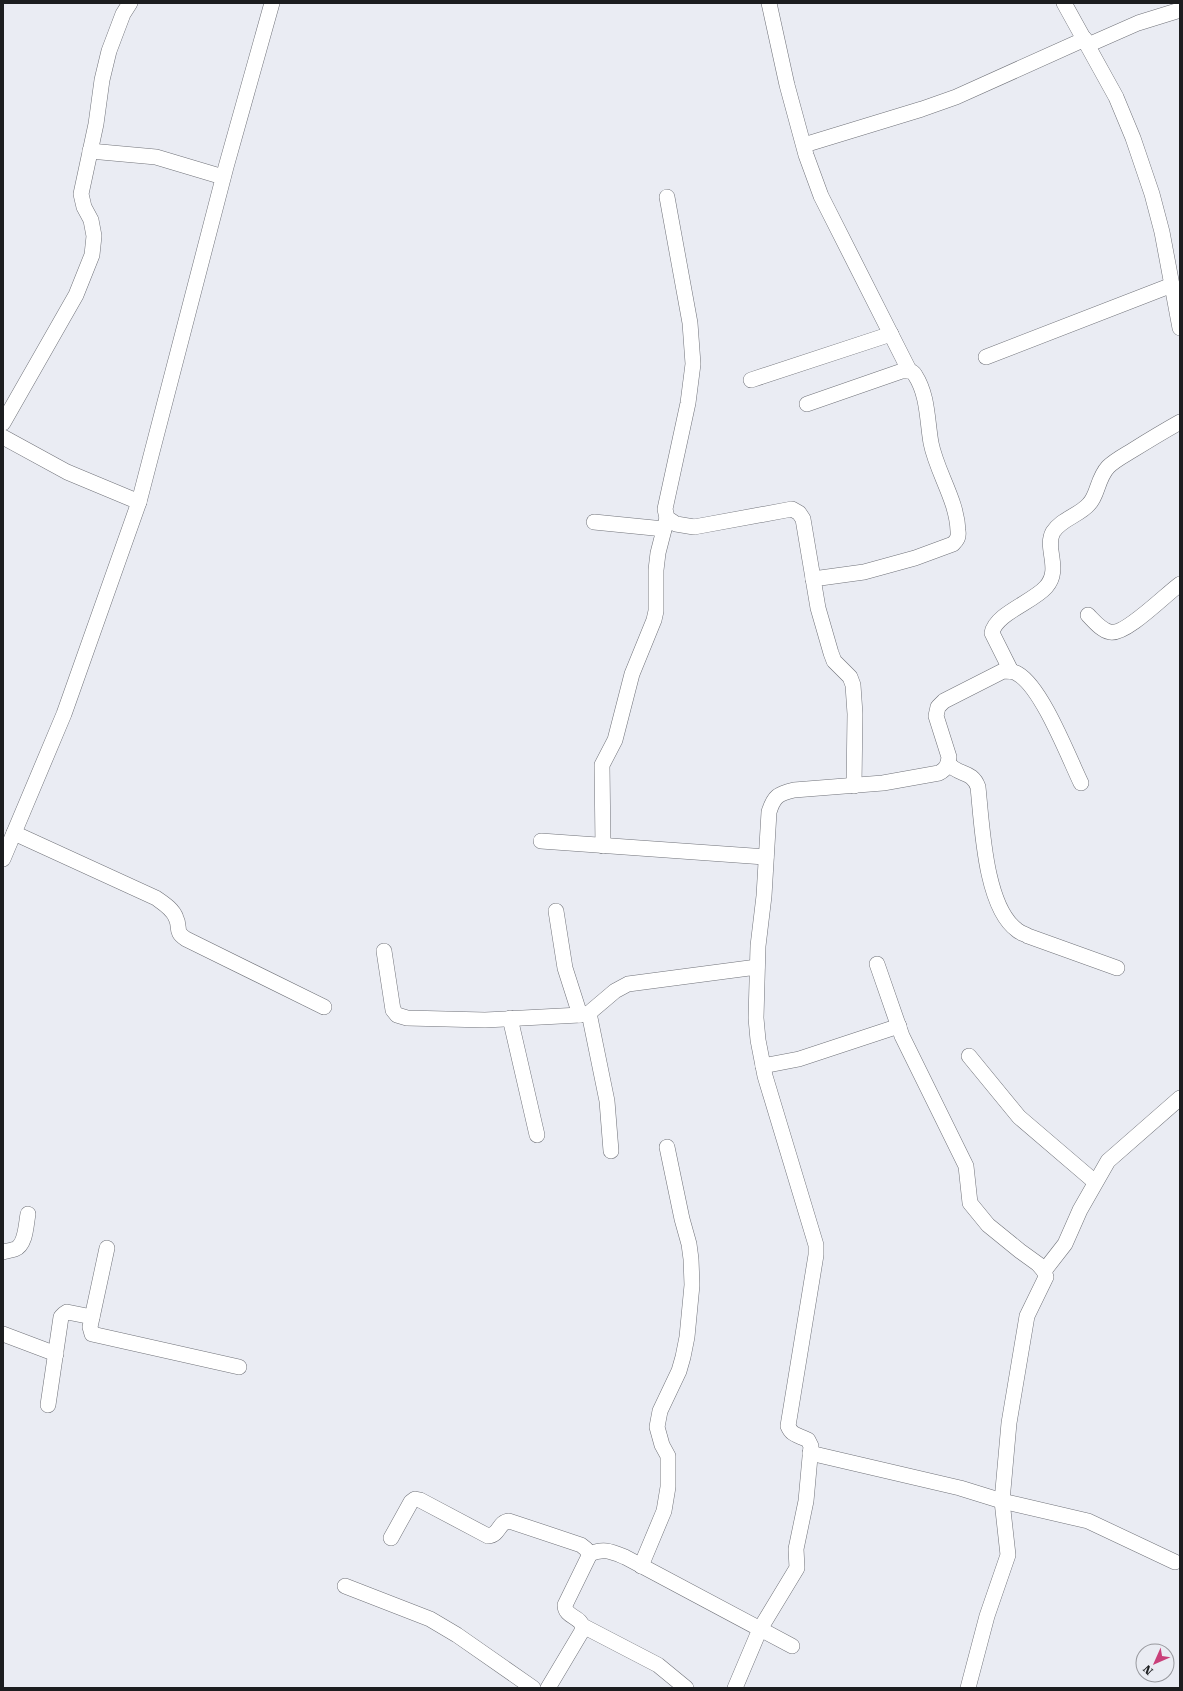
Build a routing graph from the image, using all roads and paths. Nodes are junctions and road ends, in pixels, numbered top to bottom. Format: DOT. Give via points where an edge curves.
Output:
graph roads {
  1 [pos="130,3"];
  2 [pos="272,3"];
  3 [pos="769,3"];
  4 [pos="1064,3"];
  5 [pos="1180,10"];
  6 [pos="1086,42"];
  7 [pos="804,145"];
  8 [pos="90,151"];
  9 [pos="223,177"];
  10 [pos="667,197"];
  11 [pos="1172,285"];
  12 [pos="1180,328"];
  13 [pos="890,334"];
  14 [pos="986,357"];
  15 [pos="909,370"];
  16 [pos="751,380"];
  17 [pos="807,404"];
  18 [pos="1180,422"];
  19 [pos="3,423"];
  20 [pos="3,436"];
  21 [pos="139,502"];
  22 [pos="594,522"];
  23 [pos="666,524"];
  24 [pos="813,579"];
  25 [pos="1180,584"];
  26 [pos="1088,615"];
  27 [pos="1011,671"];
  28 [pos="948,764"];
  29 [pos="1081,783"];
  30 [pos="854,786"];
  31 [pos="14,833"];
  32 [pos="541,841"];
  33 [pos="603,846"];
  34 [pos="766,857"];
  35 [pos="3,860"];
  36 [pos="556,911"];
  37 [pos="384,951"];
  38 [pos="877,964"];
  39 [pos="757,967"];
  40 [pos="1117,968"];
  41 [pos="324,1007"];
  42 [pos="584,1014"];
  43 [pos="510,1018"];
  44 [pos="899,1026"];
  45 [pos="969,1056"];
  46 [pos="763,1066"];
  47 [pos="1180,1098"];
  48 [pos="537,1135"];
  49 [pos="667,1147"];
  50 [pos="611,1151"];
  51 [pos="1095,1182"];
  52 [pos="28,1214"];
  53 [pos="107,1248"];
  54 [pos="3,1252"];
  55 [pos="1044,1271"];
  56 [pos="92,1317"];
  57 [pos="3,1334"];
  58 [pos="56,1354"];
  59 [pos="238,1368"];
  60 [pos="48,1405"];
  61 [pos="810,1453"];
  62 [pos="1002,1502"];
  63 [pos="391,1538"];
  64 [pos="589,1554"];
  65 [pos="1175,1562"];
  66 [pos="641,1566"];
  67 [pos="345,1586"];
  68 [pos="583,1626"];
  69 [pos="760,1629"];
  70 [pos="792,1646"];
  71 [pos="533,1688"];
  72 [pos="548,1688"];
  73 [pos="686,1688"];
  74 [pos="735,1688"];
  75 [pos="968,1688"];
  1 -- 8 [label="street" via="109,51"];
  2 -- 9 [label="street"];
  3 -- 7 [label="street" via="786,85"];
  4 -- 6 [label="street"];
  5 -- 6 [label="street"];
  6 -- 7 [label="street" via="922,109"];
  6 -- 11 [label="street" via="1116,97 1147,180 1162,232"];
  7 -- 13 [label="street" via="821,196"];
  8 -- 9 [label="street" via="156,157"];
  8 -- 19 [label="street" via="81,194 94,236 92,255 76,295"];
  9 -- 21 [label="street"];
  10 -- 23 [label="street" via="690,323 693,364 688,403 665,509"];
  11 -- 12 [label="street"];
  11 -- 14 [label="street"];
  13 -- 15 [label="street"];
  13 -- 16 [label="street"];
  15 -- 17 [label="street"];
  15 -- 24 [label="street" via="915,374 927,408 931,444 956,515 957,540 953,544 915,558 864,572"];
  18 -- 27 [label="street" via="1109,466 1102,475 1089,505 1053,532 1051,580 1034,597 999,620 993,627 992,633"];
  20 -- 21 [label="street" via="67,472"];
  21 -- 31 [label="street" via="64,714"];
  22 -- 23 [label="street"];
  23 -- 24 [label="street" via="694,526 792,509 803,519"];
  23 -- 33 [label="street" via="656,570 654,620 632,674 615,740 602,765"];
  24 -- 30 [label="street" via="830,653 834,661 850,677 853,685"];
  25 -- 26 [label="street" via="1127,628 1116,633 1104,630"];
  27 -- 28 [label="street" via="1003,670 944,701 938,707 936,716 949,758"];
  27 -- 29 [label="street" via="1034,689"];
  28 -- 30 [label="street" via="945,770 939,773"];
  28 -- 40 [label="street" via="953,770 975,779 987,869 1010,924 1028,936"];
  30 -- 34 [label="street" via="780,793 773,801 769,812"];
  31 -- 35 [label="street"];
  31 -- 41 [label="street" via="156,898 176,917 180,935 186,939"];
  32 -- 33 [label="street"];
  33 -- 34 [label="street"];
  34 -- 39 [label="street"];
  36 -- 42 [label="street" via="564,968"];
  37 -- 43 [label="street" via="391,1003 397,1015 407,1018"];
  38 -- 44 [label="street"];
  39 -- 42 [label="street" via="628,984"];
  39 -- 46 [label="street" via="756,1018"];
  42 -- 43 [label="street"];
  42 -- 50 [label="street" via="607,1101"];
  43 -- 48 [label="street"];
  44 -- 46 [label="street" via="799,1059"];
  44 -- 55 [label="street" via="966,1166 970,1203 988,1225"];
  45 -- 51 [label="street" via="1019,1116"];
  46 -- 61 [label="street" via="816,1245 788,1426 794,1435 808,1440 811,1446"];
  47 -- 51 [label="street" via="1108,1161"];
  49 -- 66 [label="street" via="689,1244 692,1285 687,1337 681,1364 660,1411 657,1427 668,1456 668,1487 664,1511"];
  51 -- 55 [label="street" via="1065,1244"];
  52 -- 54 [label="street" via="20,1246"];
  53 -- 56 [label="street"];
  55 -- 62 [label="street" via="1044,1283 1027,1316 1009,1424"];
  56 -- 58 [label="street" via="67,1312 61,1317"];
  56 -- 59 [label="street" via="91,1331 96,1336"];
  57 -- 58 [label="street"];
  58 -- 60 [label="street"];
  61 -- 62 [label="street" via="960,1488"];
  61 -- 69 [label="street" via="806,1500 796,1549 797,1568"];
  62 -- 65 [label="street" via="1088,1520"];
  62 -- 75 [label="street" via="1008,1555 987,1616"];
  63 -- 64 [label="street" via="415,1499 488,1536 493,1536 502,1524 509,1521 581,1545"];
  64 -- 66 [label="street" via="600,1550 609,1551"];
  64 -- 68 [label="street" via="565,1606 565,1610 580,1620"];
  66 -- 69 [label="street"];
  67 -- 71 [label="street" via="430,1618"];
  68 -- 72 [label="street"];
  68 -- 73 [label="street" via="651,1661"];
  69 -- 70 [label="street"];
  69 -- 74 [label="street"];
}
